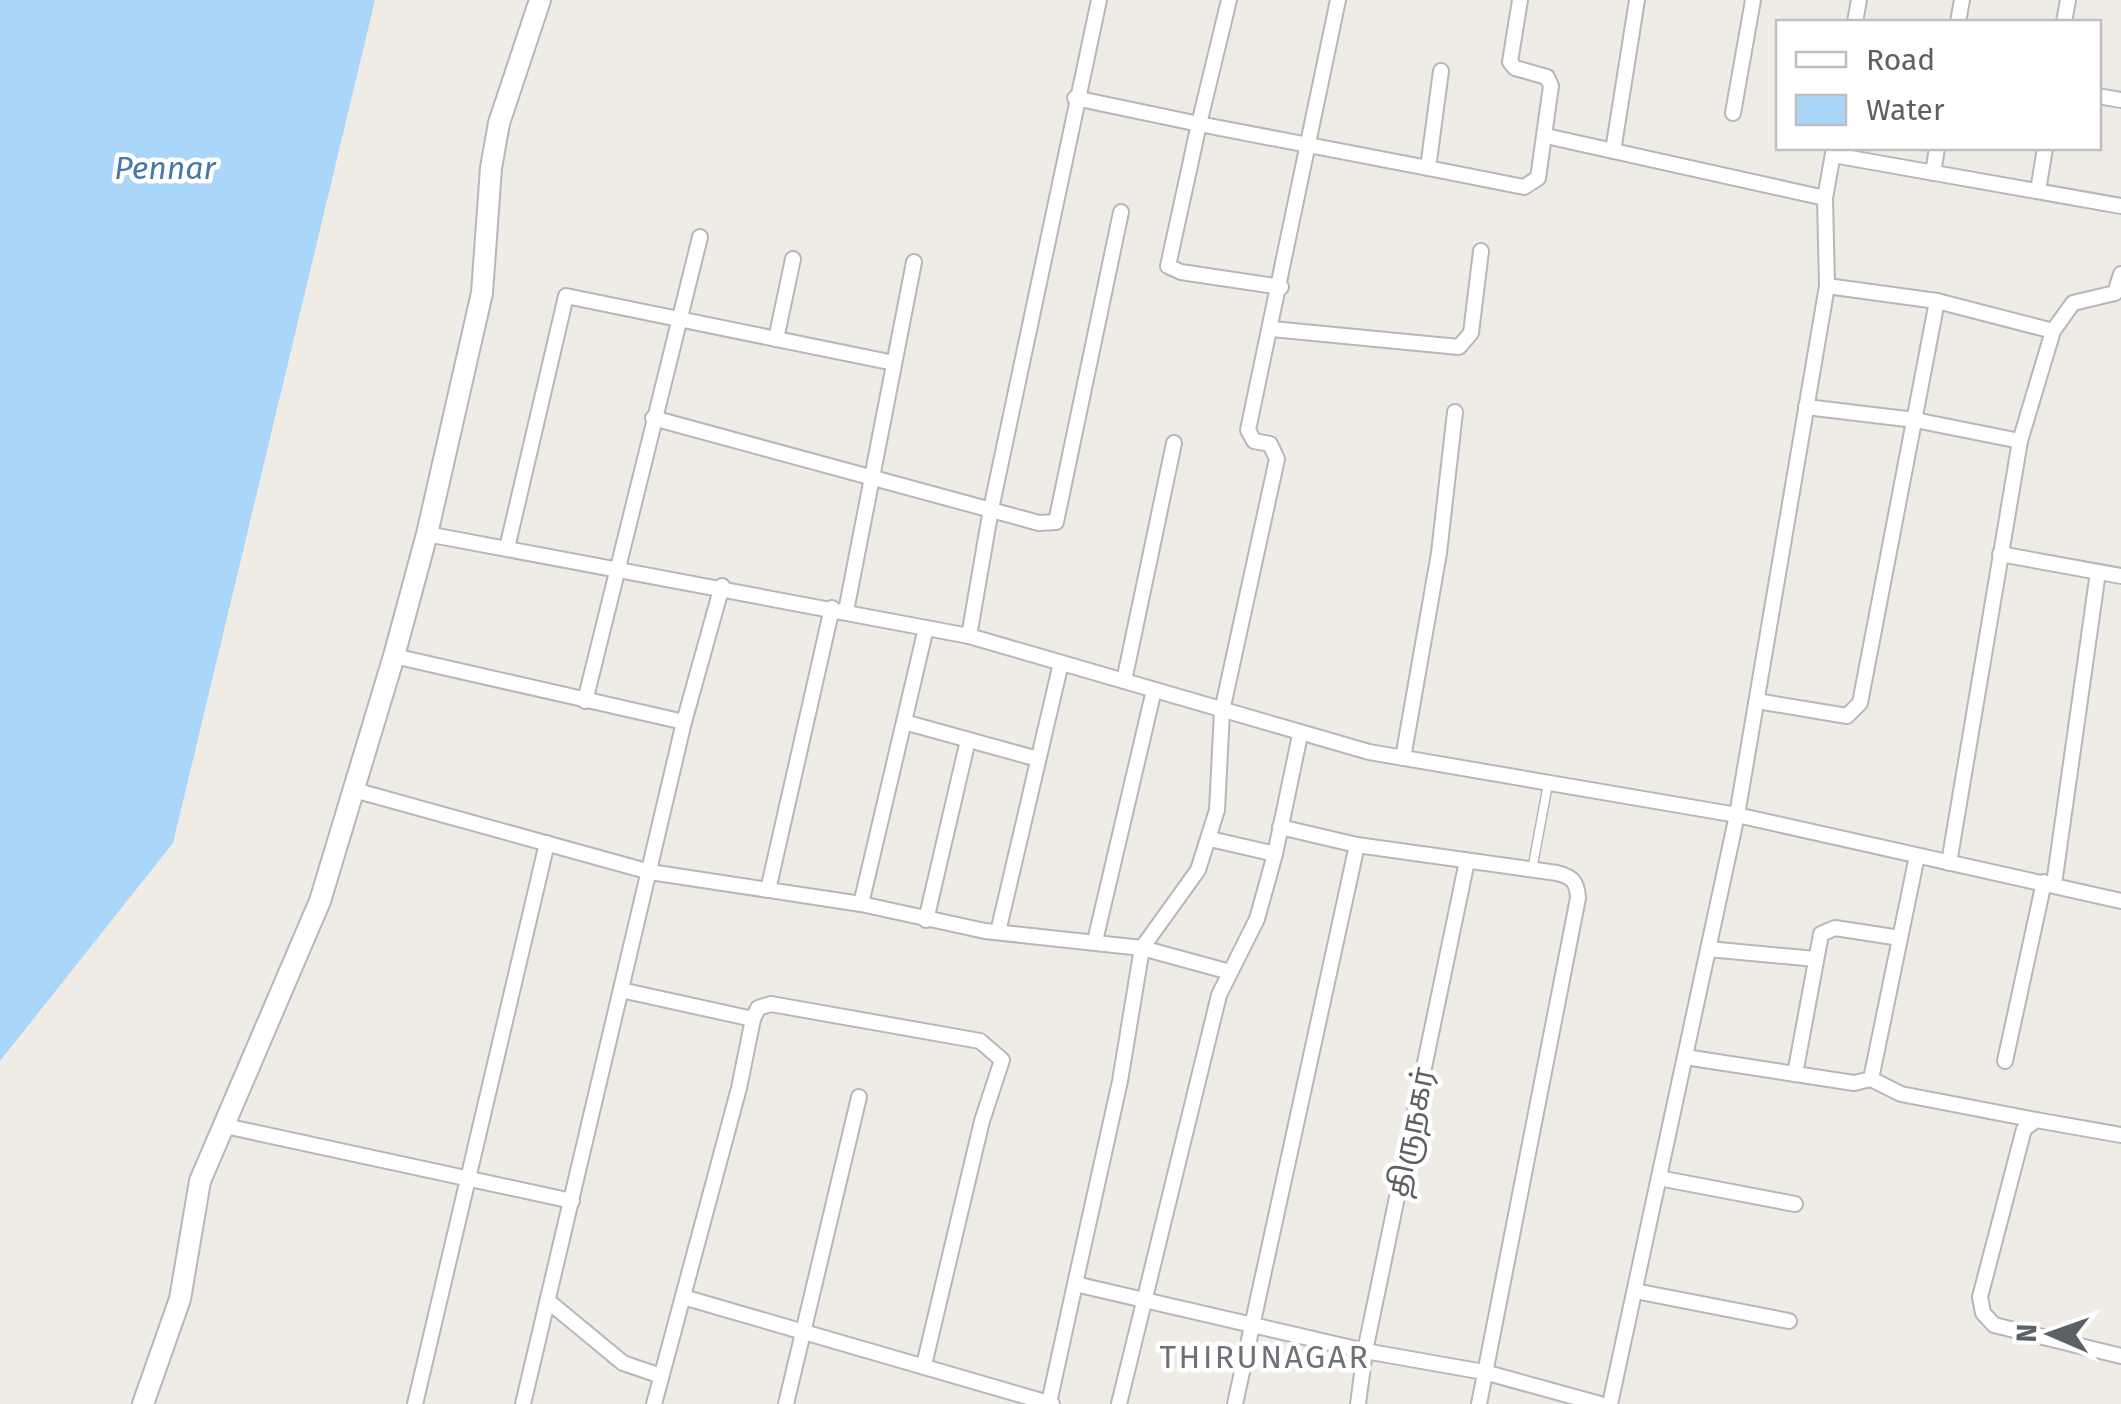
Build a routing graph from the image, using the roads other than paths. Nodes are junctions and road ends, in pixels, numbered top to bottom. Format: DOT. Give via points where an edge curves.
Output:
graph roads {
  1 [pos="540,0"];
  2 [pos="1099,0"];
  3 [pos="1228,0"];
  4 [pos="1338,0"];
  5 [pos="1520,0"];
  6 [pos="1637,0"];
  7 [pos="1753,0"];
  8 [pos="1441,72"];
  9 [pos="1075,98"];
  10 [pos="1733,114"];
  11 [pos="1200,124"];
  12 [pos="1546,136"];
  13 [pos="1308,145"];
  14 [pos="1937,150"];
  15 [pos="2045,150"];
  16 [pos="1614,151"];
  17 [pos="1834,152"];
  18 [pos="1428,168"];
  19 [pos="1933,173"];
  20 [pos="2038,191"];
  21 [pos="1826,198"];
  22 [pos="2121,206"];
  23 [pos="1121,212"];
  24 [pos="700,237"];
  25 [pos="1481,251"];
  26 [pos="792,259"];
  27 [pos="914,262"];
  28 [pos="2121,274"];
  29 [pos="1827,286"];
  30 [pos="1281,287"];
  31 [pos="1937,302"];
  32 [pos="679,318"];
  33 [pos="1272,329"];
  34 [pos="2054,330"];
  35 [pos="776,339"];
  36 [pos="894,363"];
  37 [pos="1806,408"];
  38 [pos="1455,412"];
  39 [pos="653,418"];
  40 [pos="1914,420"];
  41 [pos="2020,441"];
  42 [pos="1174,443"];
  43 [pos="872,477"];
  44 [pos="990,509"];
  45 [pos="427,534"];
  46 [pos="507,548"];
  47 [pos="2000,554"];
  48 [pos="617,567"];
  49 [pos="2098,572"];
  50 [pos="2121,576"];
  51 [pos="722,586"];
  52 [pos="839,609"];
  53 [pos="926,628"];
  54 [pos="969,636"];
  55 [pos="394,656"];
  56 [pos="1060,662"];
  57 [pos="1124,681"];
  58 [pos="1154,690"];
  59 [pos="585,701"];
  60 [pos="1756,702"];
  61 [pos="1222,711"];
  62 [pos="684,722"];
  63 [pos="904,722"];
  64 [pos="1300,735"];
  65 [pos="968,740"];
  66 [pos="1403,758"];
  67 [pos="1038,759"];
  68 [pos="1548,784"];
  69 [pos="354,790"];
  70 [pos="1737,815"];
  71 [pos="1280,827"];
  72 [pos="1210,840"];
  73 [pos="547,842"];
  74 [pos="1356,846"];
  75 [pos="1275,854"];
  76 [pos="1917,856"];
  77 [pos="1468,861"];
  78 [pos="1949,863"];
  79 [pos="1532,870"];
  80 [pos="650,872"];
  81 [pos="2049,883"];
  82 [pos="768,890"];
  83 [pos="2121,901"];
  84 [pos="861,904"];
  85 [pos="926,920"];
  86 [pos="998,932"];
  87 [pos="1900,938"];
  88 [pos="1095,942"];
  89 [pos="1142,948"];
  90 [pos="1708,949"];
  91 [pos="1816,959"];
  92 [pos="1230,972"];
  93 [pos="622,990"];
  94 [pos="753,1018"];
  95 [pos="1685,1057"];
  96 [pos="2005,1061"];
  97 [pos="1796,1074"];
  98 [pos="1871,1079"];
  99 [pos="858,1098"];
  100 [pos="2036,1120"];
  101 [pos="226,1126"];
  102 [pos="2121,1135"];
  103 [pos="467,1178"];
  104 [pos="1659,1178"];
  105 [pos="572,1201"];
  106 [pos="1795,1204"];
  107 [pos="1076,1284"];
  108 [pos="1634,1291"];
  109 [pos="683,1297"];
  110 [pos="1143,1297"];
  111 [pos="548,1300"];
  112 [pos="1789,1322"];
  113 [pos="1250,1324"];
  114 [pos="804,1334"];
  115 [pos="1365,1350"];
  116 [pos="2121,1356"];
  117 [pos="924,1364"];
  118 [pos="1484,1372"];
  119 [pos="661,1376"];
  120 [pos="143,1404"];
  121 [pos="415,1404"];
  122 [pos="523,1404"];
  123 [pos="654,1404"];
  124 [pos="786,1404"];
  125 [pos="1050,1404"];
  126 [pos="1119,1404"];
  127 [pos="1235,1404"];
  128 [pos="1358,1404"];
  129 [pos="1479,1404"];
  130 [pos="1600,1404"];
  131 [pos="1610,1404"];
  1 -- 45 [label="main road" via="499,124 482,292"];
  2 -- 9 [label="street"];
  3 -- 11 [label="street"];
  4 -- 13 [label="street"];
  5 -- 12 [label="street" via="1510,62 1547,77 1552,96"];
  6 -- 16 [label="street"];
  7 -- 10 [label="street"];
  8 -- 18 [label="street"];
  9 -- 11 [label="street"];
  9 -- 44 [label="street"];
  11 -- 13 [label="street"];
  11 -- 30 [label="street" via="1168,266"];
  12 -- 16 [label="street"];
  12 -- 18 [label="street" via="1538,178 1524,187"];
  13 -- 18 [label="street"];
  13 -- 30 [label="street"];
  14 -- 19 [label="street"];
  15 -- 20 [label="street"];
  16 -- 21 [label="street"];
  17 -- 19 [label="street"];
  17 -- 21 [label="street"];
  19 -- 20 [label="street"];
  20 -- 22 [label="street"];
  21 -- 29 [label="street"];
  23 -- 44 [label="street" via="1060,513 1048,525"];
  24 -- 32 [label="street"];
  25 -- 33 [label="street" via="1471,332 1459,347"];
  26 -- 35 [label="street"];
  27 -- 36 [label="street"];
  28 -- 34 [label="street" via="2115,293 2073,303"];
  29 -- 31 [label="street"];
  29 -- 37 [label="street"];
  30 -- 33 [label="street"];
  31 -- 34 [label="street"];
  31 -- 40 [label="street"];
  32 -- 35 [label="street"];
  32 -- 39 [label="street"];
  32 -- 46 [label="street" via="566,296"];
  33 -- 61 [label="street" via="1248,430 1254,441 1270,444 1277,459"];
  34 -- 41 [label="street"];
  35 -- 36 [label="street"];
  36 -- 43 [label="street"];
  37 -- 40 [label="street"];
  37 -- 60 [label="street"];
  38 -- 66 [label="street" via="1439,554"];
  39 -- 43 [label="street"];
  39 -- 48 [label="street"];
  40 -- 41 [label="street"];
  40 -- 60 [label="street" via="1856,712 1836,716"];
  41 -- 47 [label="street"];
  42 -- 57 [label="street"];
  43 -- 44 [label="street"];
  43 -- 52 [label="street"];
  44 -- 54 [label="street"];
  45 -- 46 [label="street"];
  45 -- 55 [label="main road"];
  46 -- 48 [label="street"];
  47 -- 49 [label="street"];
  47 -- 78 [label="street"];
  48 -- 51 [label="street"];
  48 -- 59 [label="street"];
  49 -- 50 [label="street"];
  49 -- 81 [label="street"];
  51 -- 52 [label="street"];
  51 -- 62 [label="street"];
  52 -- 53 [label="street"];
  52 -- 82 [label="street"];
  53 -- 54 [label="street"];
  53 -- 63 [label="street"];
  54 -- 56 [label="street"];
  55 -- 59 [label="street"];
  55 -- 69 [label="main road"];
  56 -- 57 [label="street"];
  56 -- 67 [label="street"];
  57 -- 58 [label="street"];
  58 -- 61 [label="street"];
  58 -- 88 [label="street"];
  59 -- 62 [label="street"];
  60 -- 70 [label="street"];
  61 -- 64 [label="street"];
  61 -- 72 [label="street"];
  62 -- 80 [label="street"];
  63 -- 65 [label="street"];
  63 -- 84 [label="street"];
  64 -- 66 [label="street"];
  64 -- 71 [label="street"];
  65 -- 67 [label="street"];
  65 -- 85 [label="street"];
  66 -- 68 [label="street"];
  67 -- 86 [label="street"];
  68 -- 70 [label="street"];
  68 -- 79 [label="lane"];
  69 -- 73 [label="street"];
  69 -- 101 [label="main road" via="320,901"];
  70 -- 76 [label="street"];
  70 -- 90 [label="street"];
  71 -- 74 [label="street"];
  71 -- 75 [label="street"];
  72 -- 75 [label="street"];
  72 -- 89 [label="street" via="1182,897"];
  73 -- 80 [label="street"];
  73 -- 103 [label="street"];
  74 -- 77 [label="street"];
  74 -- 113 [label="street"];
  75 -- 92 [label="street" via="1258,919"];
  76 -- 78 [label="street"];
  76 -- 87 [label="street"];
  77 -- 79 [label="street"];
  77 -- 115 [label="street, திருநகர்"];
  78 -- 81 [label="street"];
  79 -- 118 [label="street" via="1570,876 1578,898"];
  80 -- 82 [label="street"];
  80 -- 93 [label="street"];
  81 -- 83 [label="street"];
  81 -- 96 [label="street"];
  82 -- 84 [label="street"];
  84 -- 85 [label="street"];
  85 -- 86 [label="street"];
  86 -- 88 [label="street"];
  87 -- 91 [label="street" via="1827,928"];
  87 -- 98 [label="street"];
  88 -- 89 [label="street"];
  89 -- 92 [label="street"];
  89 -- 107 [label="street"];
  90 -- 91 [label="street"];
  90 -- 95 [label="street"];
  91 -- 97 [label="street"];
  92 -- 110 [label="street"];
  93 -- 94 [label="street"];
  93 -- 105 [label="street"];
  94 -- 109 [label="street"];
  94 -- 117 [label="street" via="758,1008 772,1004 980,1041 1002,1060"];
  95 -- 97 [label="street"];
  95 -- 104 [label="street"];
  97 -- 98 [label="street" via="1854,1083"];
  98 -- 100 [label="street" via="1901,1094"];
  99 -- 114 [label="street"];
  100 -- 102 [label="street"];
  100 -- 116 [label="street" via="2018,1145 1980,1296 1982,1313 1994,1325"];
  101 -- 103 [label="street"];
  101 -- 120 [label="main road" via="200,1181 180,1298"];
  103 -- 105 [label="street"];
  103 -- 121 [label="street"];
  104 -- 106 [label="street"];
  104 -- 108 [label="street"];
  105 -- 111 [label="street"];
  107 -- 110 [label="street"];
  107 -- 125 [label="street"];
  108 -- 112 [label="street"];
  108 -- 131 [label="street"];
  109 -- 114 [label="street"];
  109 -- 119 [label="street"];
  110 -- 113 [label="street"];
  110 -- 126 [label="street"];
  111 -- 119 [label="street" via="622,1363"];
  111 -- 122 [label="street"];
  113 -- 115 [label="street"];
  113 -- 127 [label="street"];
  114 -- 117 [label="street"];
  114 -- 124 [label="street"];
  115 -- 118 [label="street"];
  115 -- 128 [label="street, திருநகர்"];
  117 -- 125 [label="street"];
  118 -- 129 [label="street"];
  118 -- 130 [label="street"];
  119 -- 123 [label="street"];
}
